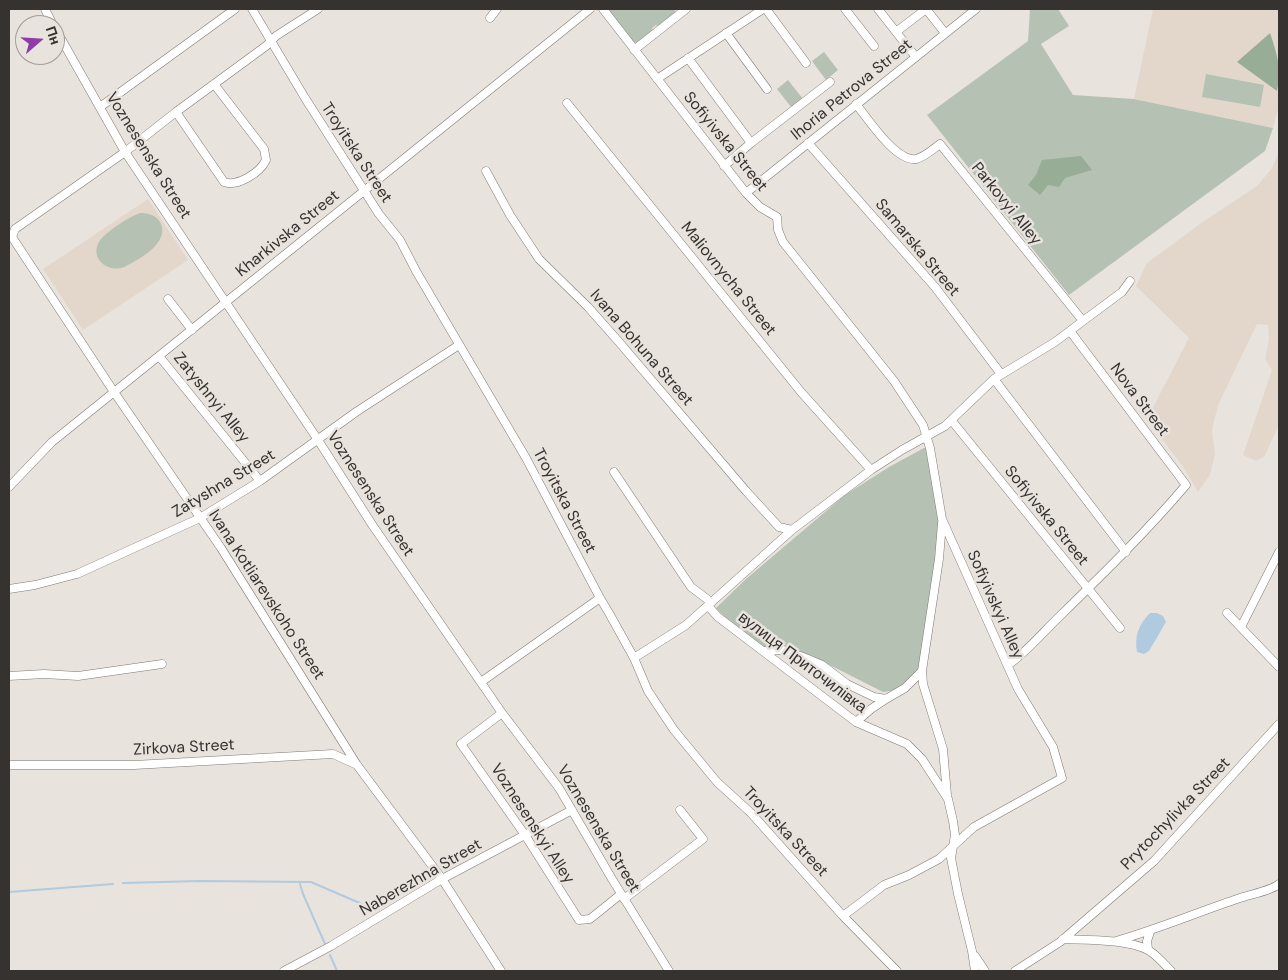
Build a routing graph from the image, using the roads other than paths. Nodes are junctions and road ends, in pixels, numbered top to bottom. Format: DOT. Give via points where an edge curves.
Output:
graph roads {
  1 [pos="234,9"];
  2 [pos="252,9"];
  3 [pos="318,9"];
  4 [pos="498,9"];
  5 [pos="590,9"];
  6 [pos="603,9"];
  7 [pos="686,9"];
  8 [pos="764,9"];
  9 [pos="845,9"];
  10 [pos="878,9"];
  11 [pos="976,9"];
  12 [pos="919,11"];
  13 [pos="490,18"];
  14 [pos="896,32"];
  15 [pos="726,33"];
  16 [pos="945,33"];
  17 [pos="271,41"];
  18 [pos="65,46"];
  19 [pos="874,46"];
  20 [pos="634,50"];
  21 [pos="915,56"];
  22 [pos="688,58"];
  23 [pos="806,63"];
  24 [pos="657,79"];
  25 [pos="830,82"];
  26 [pos="214,84"];
  27 [pos="767,89"];
  28 [pos="567,103"];
  29 [pos="856,104"];
  30 [pos="100,107"];
  31 [pos="176,112"];
  32 [pos="808,143"];
  33 [pos="751,144"];
  34 [pos="125,152"];
  35 [pos="724,166"];
  36 [pos="486,172"];
  37 [pos="365,190"];
  38 [pos="746,193"];
  39 [pos="1130,281"];
  40 [pos="168,299"];
  41 [pos="226,302"];
  42 [pos="1083,321"];
  43 [pos="192,330"];
  44 [pos="1070,331"];
  45 [pos="459,345"];
  46 [pos="159,356"];
  47 [pos="998,376"];
  48 [pos="114,392"];
  49 [pos="952,420"];
  50 [pos="927,436"];
  51 [pos="318,440"];
  52 [pos="871,470"];
  53 [pos="614,472"];
  54 [pos="260,481"];
  55 [pos="9,487"];
  56 [pos="200,518"];
  57 [pos="942,519"];
  58 [pos="792,530"];
  59 [pos="1126,552"];
  60 [pos="1279,552"];
  61 [pos="9,589"];
  62 [pos="1087,589"];
  63 [pos="600,598"];
  64 [pos="710,604"];
  65 [pos="1227,613"];
  66 [pos="1241,627"];
  67 [pos="1120,628"];
  68 [pos="764,651"];
  69 [pos="634,658"];
  70 [pos="162,664"];
  71 [pos="1008,665"];
  72 [pos="1279,667"];
  73 [pos="922,671"];
  74 [pos="9,676"];
  75 [pos="480,682"];
  76 [pos="886,699"];
  77 [pos="502,714"];
  78 [pos="856,722"];
  79 [pos="1279,724"];
  80 [pos="344,743"];
  81 [pos="333,754"];
  82 [pos="9,765"];
  83 [pos="357,765"];
  84 [pos="948,799"];
  85 [pos="572,810"];
  86 [pos="680,810"];
  87 [pos="525,835"];
  88 [pos="953,848"];
  89 [pos="442,879"];
  90 [pos="1279,884"];
  91 [pos="623,896"];
  92 [pos="843,916"];
  93 [pos="1150,932"];
  94 [pos="1063,938"];
  95 [pos="1116,941"];
  96 [pos="1148,949"];
  97 [pos="972,951"];
  98 [pos="284,971"];
  99 [pos="501,971"];
  100 [pos="669,971"];
  101 [pos="897,971"];
  102 [pos="974,971"];
  103 [pos="985,971"];
  104 [pos="1015,971"];
  105 [pos="1171,971"];
  1 -- 30 [label="street"];
  2 -- 17 [label="street, Troyitska Street"];
  3 -- 17 [label="street"];
  4 -- 13 [label="street"];
  5 -- 37 [label="street, Kharkivska Street"];
  6 -- 20 [label="street, Sofiyivska Street"];
  7 -- 20 [label="street"];
  8 -- 15 [label="street"];
  8 -- 23 [label="street"];
  9 -- 19 [label="street"];
  10 -- 14 [label="street"];
  11 -- 16 [label="street, Ihoria Petrova Street"];
  12 -- 14 [label="street"];
  12 -- 16 [label="street" via="926,9"];
  14 -- 21 [label="street"];
  15 -- 22 [label="street"];
  15 -- 27 [label="street"];
  16 -- 21 [label="street, Ihoria Petrova Street"];
  17 -- 26 [label="street"];
  17 -- 37 [label="street, Troyitska Street"];
  18 -- 30 [label="street, Voznesenska Street"];
  20 -- 24 [label="street, Sofiyivska Street"];
  21 -- 29 [label="street, Ihoria Petrova Street"];
  22 -- 24 [label="street"];
  22 -- 33 [label="street"];
  24 -- 35 [label="street, Sofiyivska Street"];
  25 -- 33 [label="street"];
  26 -- 31 [label="street"];
  26 -- 31 [label="street" via="262,144 266,160 259,169 239,182 224,182"];
  28 -- 52 [label="street, Maliovnycha Street" via="795,384"];
  29 -- 32 [label="street, Ihoria Petrova Street"];
  29 -- 42 [label="street, Parkovyi Alley" via="903,156 920,158 940,144"];
  30 -- 34 [label="street, Voznesenska Street"];
  31 -- 34 [label="street"];
  32 -- 38 [label="street, Ihoria Petrova Street"];
  32 -- 47 [label="street, Samarska Street" via="935,287"];
  33 -- 35 [label="street"];
  34 -- 41 [label="street, Voznesenska Street"];
  34 -- 48 [label="street, Ivana Kotliarevskoho Street" via="12,233 12,241"];
  35 -- 38 [label="street, Sofiyivska Street"];
  36 -- 58 [label="street, Ivana Bohuna Street" via="539,258 613,335 779,527"];
  37 -- 41 [label="street, Kharkivska Street"];
  37 -- 45 [label="street, Troyitska Street" via="400,240"];
  38 -- 50 [label="street, Sofiyivska Street" via="760,208 777,217 783,242 894,381 918,416"];
  39 -- 42 [label="street" via="1122,292"];
  40 -- 43 [label="street"];
  41 -- 43 [label="street, Kharkivska Street"];
  41 -- 51 [label="street, Voznesenska Street"];
  42 -- 44 [label="street"];
  43 -- 46 [label="street, Kharkivska Street"];
  44 -- 47 [label="street"];
  44 -- 59 [label="street, Nova Street" via="1186,485"];
  45 -- 51 [label="street, Zatyshna Street"];
  45 -- 63 [label="street, Troyitska Street" via="526,458"];
  46 -- 48 [label="street, Kharkivska Street"];
  46 -- 54 [label="street, Zatyshnyi Alley"];
  47 -- 49 [label="street"];
  47 -- 59 [label="street, Samarska Street"];
  48 -- 55 [label="street, Kharkivska Street" via="52,442"];
  48 -- 56 [label="street, Ivana Kotliarevskoho Street"];
  49 -- 50 [label="street"];
  49 -- 62 [label="street, Sofiyivska Street"];
  50 -- 52 [label="street"];
  50 -- 57 [label="street, Sofiyivskyi Alley"];
  51 -- 54 [label="street, Zatyshna Street"];
  51 -- 75 [label="street, Voznesenska Street"];
  52 -- 58 [label="street"];
  53 -- 64 [label="street, вулиця Приточилівка" via="690,587"];
  54 -- 56 [label="street, Zatyshna Street"];
  56 -- 61 [label="street, Zatyshna Street" via="77,574"];
  56 -- 80 [label="street, Ivana Kotliarevskoho Street"];
  57 -- 71 [label="street, Sofiyivskyi Alley"];
  57 -- 73 [label="street"];
  58 -- 64 [label="street"];
  59 -- 62 [label="street"];
  60 -- 66 [label="street"];
  62 -- 67 [label="street, Sofiyivska Street"];
  62 -- 71 [label="street" via="1038,640"];
  63 -- 69 [label="street, Troyitska Street"];
  63 -- 75 [label="street"];
  64 -- 68 [label="street, вулиця Приточилівка" via="718,617"];
  64 -- 69 [label="street" via="686,625"];
  65 -- 66 [label="street"];
  66 -- 72 [label="street"];
  68 -- 76 [label="street" via="784,650 803,657 822,665 860,692"];
  68 -- 78 [label="street, вулиця Приточилівка"];
  69 -- 92 [label="street, Troyitska Street" via="661,712 693,753"];
  70 -- 74 [label="street" via="78,676"];
  71 -- 88 [label="street, Sofiyivskyi Alley" via="1018,689 1051,743 1062,778 974,827"];
  73 -- 76 [label="street" via="906,688"];
  73 -- 84 [label="street" via="943,749"];
  75 -- 77 [label="street, Voznesenska Street"];
  76 -- 78 [label="street"];
  77 -- 85 [label="street, Voznesenska Street" via="547,770"];
  77 -- 87 [label="street, Voznesenskyi Alley" via="462,744"];
  78 -- 84 [label="street, вулиця Приточилівка" via="910,746"];
  79 -- 94 [label="street, Prytochylivka Street" via="1154,861"];
  80 -- 81 [label="street"];
  80 -- 83 [label="street, Ivana Kotliarevskoho Street"];
  81 -- 82 [label="street, Zirkova Street" via="134,765"];
  81 -- 83 [label="street, Zirkova Street"];
  83 -- 89 [label="street, Ivana Kotliarevskoho Street"];
  84 -- 88 [label="street, вулиця Приточилівка" via="955,832"];
  85 -- 87 [label="street, Naberezhna Street"];
  85 -- 91 [label="street, Voznesenska Street"];
  86 -- 91 [label="street" via="703,839"];
  87 -- 89 [label="street, Naberezhna Street"];
  87 -- 91 [label="street, Voznesenskyi Alley" via="579,920 590,919"];
  88 -- 92 [label="street" via="909,875 884,885"];
  88 -- 97 [label="street, вулиця Приточилівка" via="952,867"];
  89 -- 98 [label="street, Naberezhna Street"];
  89 -- 99 [label="street, Ivana Kotliarevskoho Street"];
  90 -- 93 [label="street"];
  91 -- 100 [label="street, Voznesenska Street"];
  92 -- 101 [label="street, Troyitska Street"];
  93 -- 95 [label="street"];
  93 -- 96 [label="street" via="1147,936"];
  94 -- 95 [label="street"];
  94 -- 104 [label="street, Prytochylivka Street"];
  95 -- 96 [label="street"];
  96 -- 105 [label="street"];
  97 -- 102 [label="street, вулиця Приточилівка"];
  97 -- 103 [label="street"];
}
